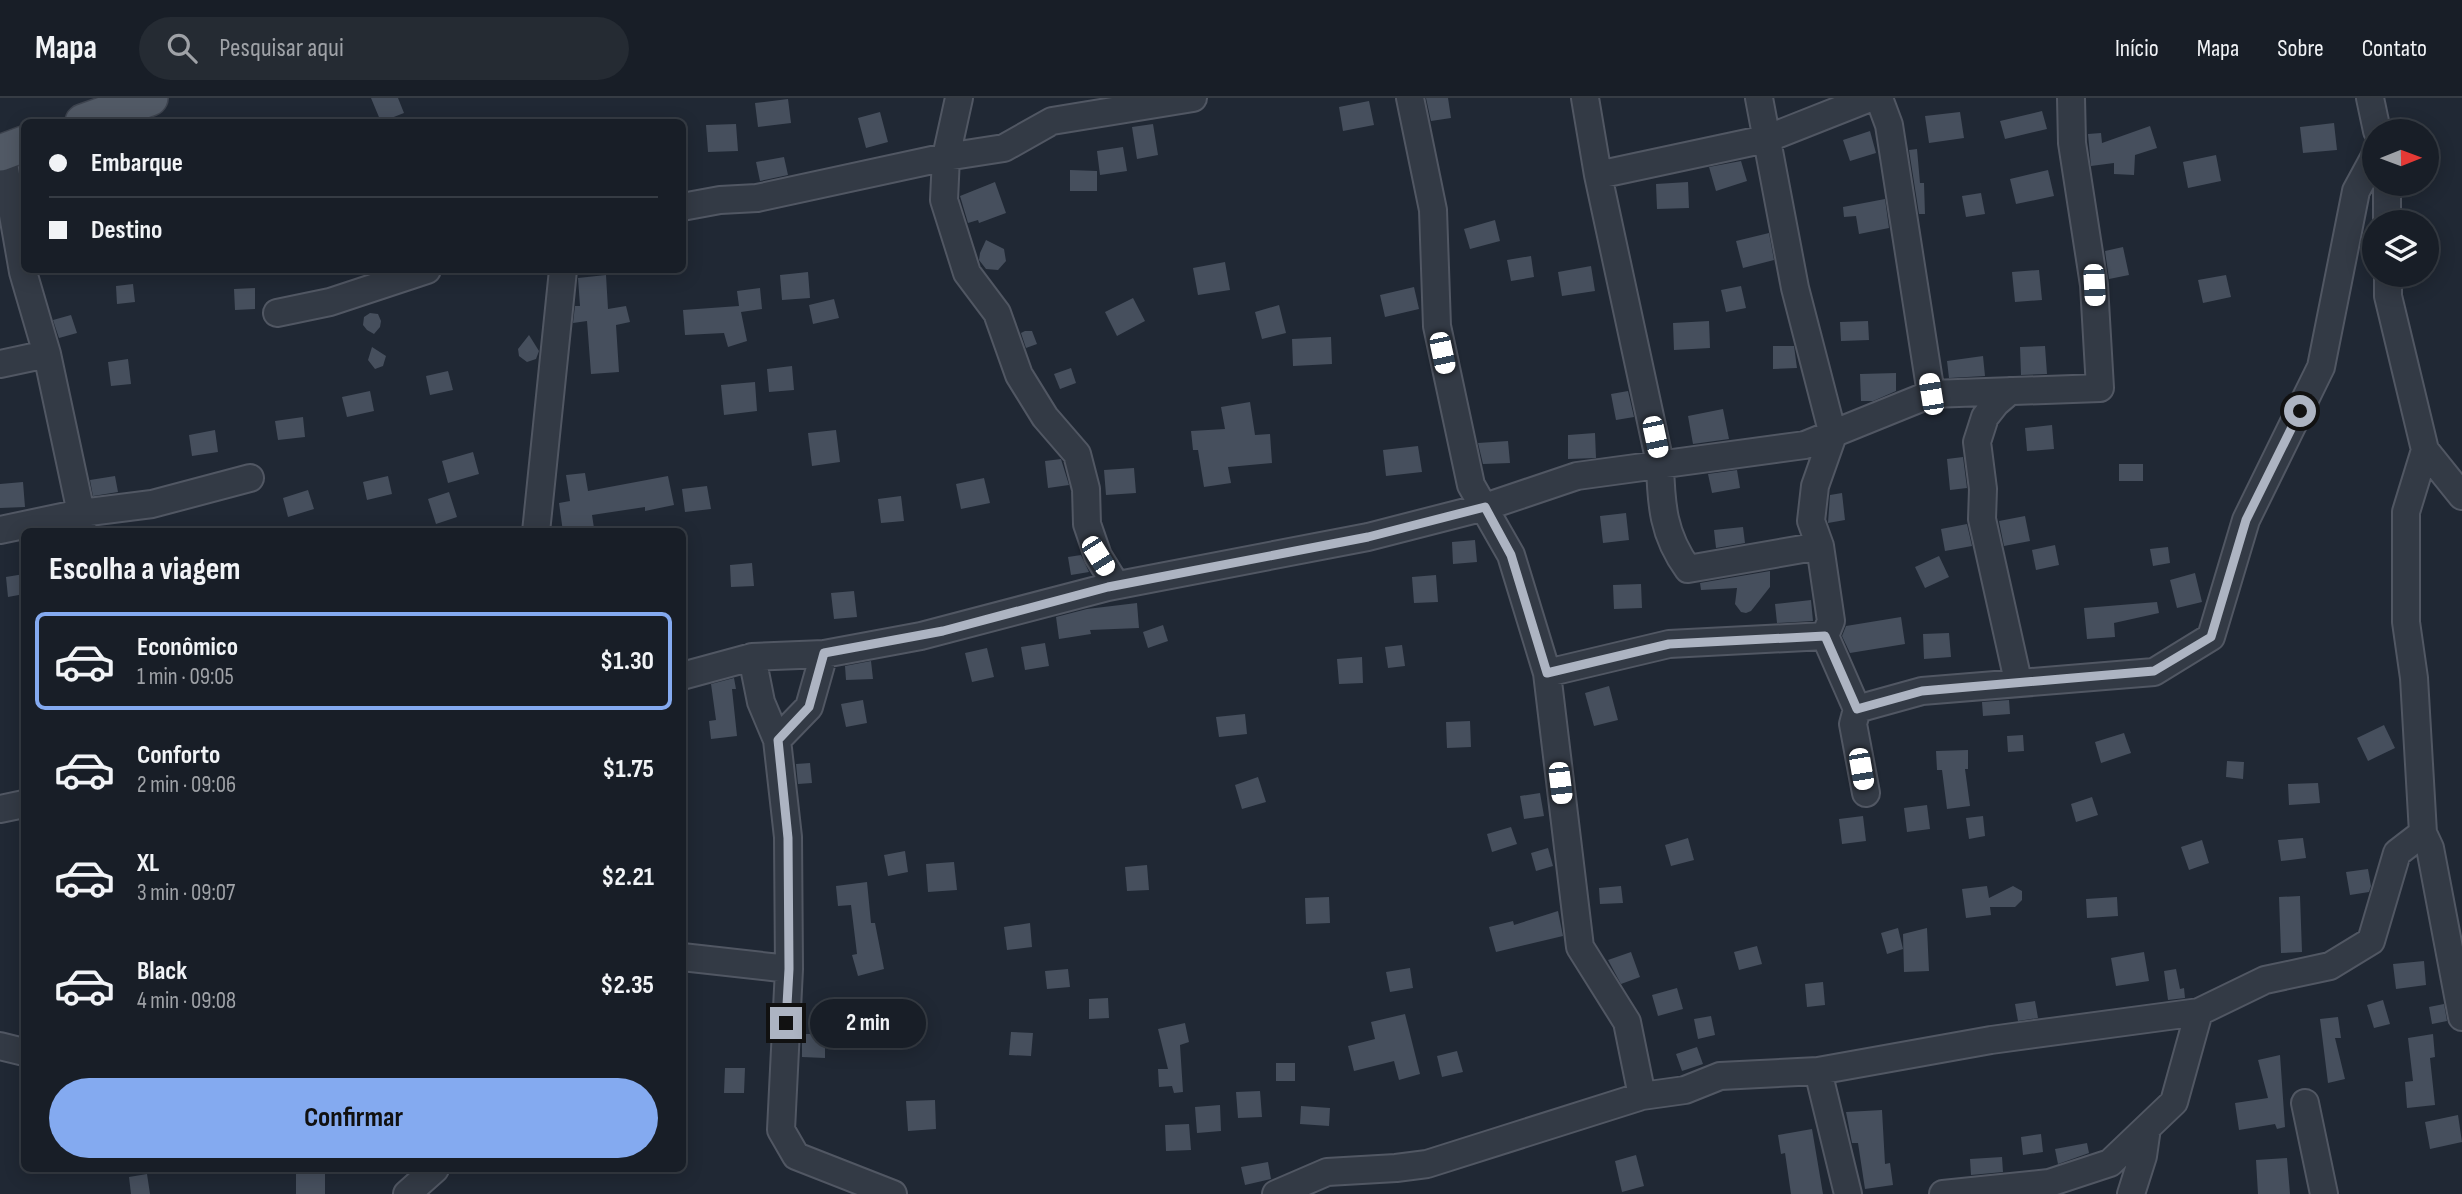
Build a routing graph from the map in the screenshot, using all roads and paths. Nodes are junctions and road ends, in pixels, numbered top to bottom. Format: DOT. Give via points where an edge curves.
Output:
graph roads {
  1 [pos="150,98"];
  2 [pos="959,98"];
  3 [pos="1194,98"];
  4 [pos="1410,98"];
  5 [pos="1584,98"];
  6 [pos="1759,98"];
  7 [pos="1870,98"];
  8 [pos="1879,98"];
  9 [pos="2071,98"];
  10 [pos="2370,98"];
  11 [pos="91,119"];
  12 [pos="2375,119"];
  13 [pos="1766,139"];
  14 [pos="9,150"];
  15 [pos="946,157"];
  16 [pos="1598,175"];
  17 [pos="2362,180"];
  18 [pos="686,206"];
  19 [pos="21,255"];
  20 [pos="23,273"];
  21 [pos="417,273"];
  22 [pos="563,273"];
  23 [pos="2388,287"];
  24 [pos="277,313"];
  25 [pos="47,354"];
  26 [pos="0,364"];
  27 [pos="2010,391"];
  28 [pos="1931,394"];
  29 [pos="1833,435"];
  30 [pos="2425,450"];
  31 [pos="1660,463"];
  32 [pos="250,478"];
  33 [pos="2462,496"];
  34 [pos="1485,507"];
  35 [pos="82,522"];
  36 [pos="536,528"];
  37 [pos="0,530"];
  38 [pos="1820,546"];
  39 [pos="1116,585"];
  40 [pos="1825,636"];
  41 [pos="824,653"];
  42 [pos="752,657"];
  43 [pos="1547,673"];
  44 [pos="686,675"];
  45 [pos="2018,681"];
  46 [pos="1857,709"];
  47 [pos="778,740"];
  48 [pos="1866,793"];
  49 [pos="21,805"];
  50 [pos="0,809"];
  51 [pos="2423,833"];
  52 [pos="2455,939"];
  53 [pos="686,957"];
  54 [pos="789,969"];
  55 [pos="2199,1012"];
  56 [pos="2462,1017"];
  57 [pos="0,1046"];
  58 [pos="21,1051"];
  59 [pos="1818,1071"];
  60 [pos="1642,1096"];
  61 [pos="2305,1103"];
  62 [pos="2147,1128"];
  63 [pos="432,1172"];
  64 [pos="407,1194"];
  65 [pos="892,1194"];
  66 [pos="1276,1194"];
  67 [pos="1848,1194"];
  68 [pos="1943,1194"];
  69 [pos="2131,1194"];
  70 [pos="2324,1194"];
  1 -- 11 [label="main road"];
  2 -- 15 [label="street"];
  3 -- 15 [label="street" via="1052,121 1004,148"];
  4 -- 34 [label="street" via="1433,210 1437,326 1471,485"];
  5 -- 16 [label="street"];
  6 -- 13 [label="street"];
  7 -- 13 [label="street"];
  8 -- 28 [label="street" via="1889,125"];
  9 -- 27 [label="street" via="2072,143 2094,285 2100,388"];
  10 -- 12 [label="street"];
  13 -- 16 [label="street"];
  13 -- 29 [label="street" via="1795,288"];
  14 -- 19 [label="street"];
  15 -- 18 [label="street" via="757,198"];
  15 -- 39 [label="street" via="944,200 967,272 997,313 1019,375 1045,417 1077,454 1086,489 1087,524 1098,556"];
  16 -- 31 [label="street"];
  17 -- 45 [label="street" via="2321,367 2246,520 2211,637 2154,671"];
  20 -- 25 [label="street"];
  21 -- 24 [label="street" via="330,302"];
  22 -- 36 [label="street"];
  23 -- 30 [label="street"];
  25 -- 26 [label="street"];
  25 -- 35 [label="street"];
  27 -- 28 [label="street"];
  27 -- 45 [label="street" via="1985,417 1978,442 1982,519"];
  28 -- 29 [label="street"];
  29 -- 31 [label="street" via="1805,445"];
  29 -- 38 [label="street" via="1815,486 1811,522"];
  30 -- 33 [label="street"];
  30 -- 51 [label="street" via="2406,512 2406,622"];
  31 -- 34 [label="street" via="1577,476"];
  31 -- 38 [label="street" via="1661,502 1673,549 1688,569"];
  32 -- 35 [label="street"];
  34 -- 39 [label="street" via="1368,537"];
  34 -- 43 [label="street" via="1511,555"];
  35 -- 37 [label="street"];
  38 -- 40 [label="street" via="1831,621"];
  39 -- 41 [label="street" via="921,636"];
  40 -- 43 [label="street" via="1669,644"];
  40 -- 46 [label="street"];
  41 -- 42 [label="street"];
  41 -- 47 [label="street" via="809,707"];
  42 -- 44 [label="street"];
  42 -- 47 [label="street" via="761,702"];
  43 -- 60 [label="street" via="1580,947 1627,1021"];
  45 -- 46 [label="street" via="1922,691"];
  46 -- 48 [label="street" via="1853,724"];
  47 -- 54 [label="street" via="788,838"];
  49 -- 50 [label="street"];
  51 -- 52 [label="street"];
  51 -- 55 [label="street" via="2397,853 2371,941 2330,966 2265,980"];
  52 -- 56 [label="street"];
  53 -- 54 [label="street"];
  54 -- 65 [label="street" via="781,1130 796,1156"];
  55 -- 59 [label="street" via="1991,1040"];
  55 -- 62 [label="street" via="2174,1102"];
  57 -- 58 [label="street"];
  59 -- 60 [label="street" via="1720,1076 1685,1090"];
  59 -- 67 [label="street"];
  60 -- 66 [label="street" via="1427,1164 1327,1172"];
  61 -- 70 [label="street"];
  62 -- 68 [label="street" via="2110,1163 2074,1175 2049,1183"];
  62 -- 69 [label="street"];
  63 -- 64 [label="street"];
}
